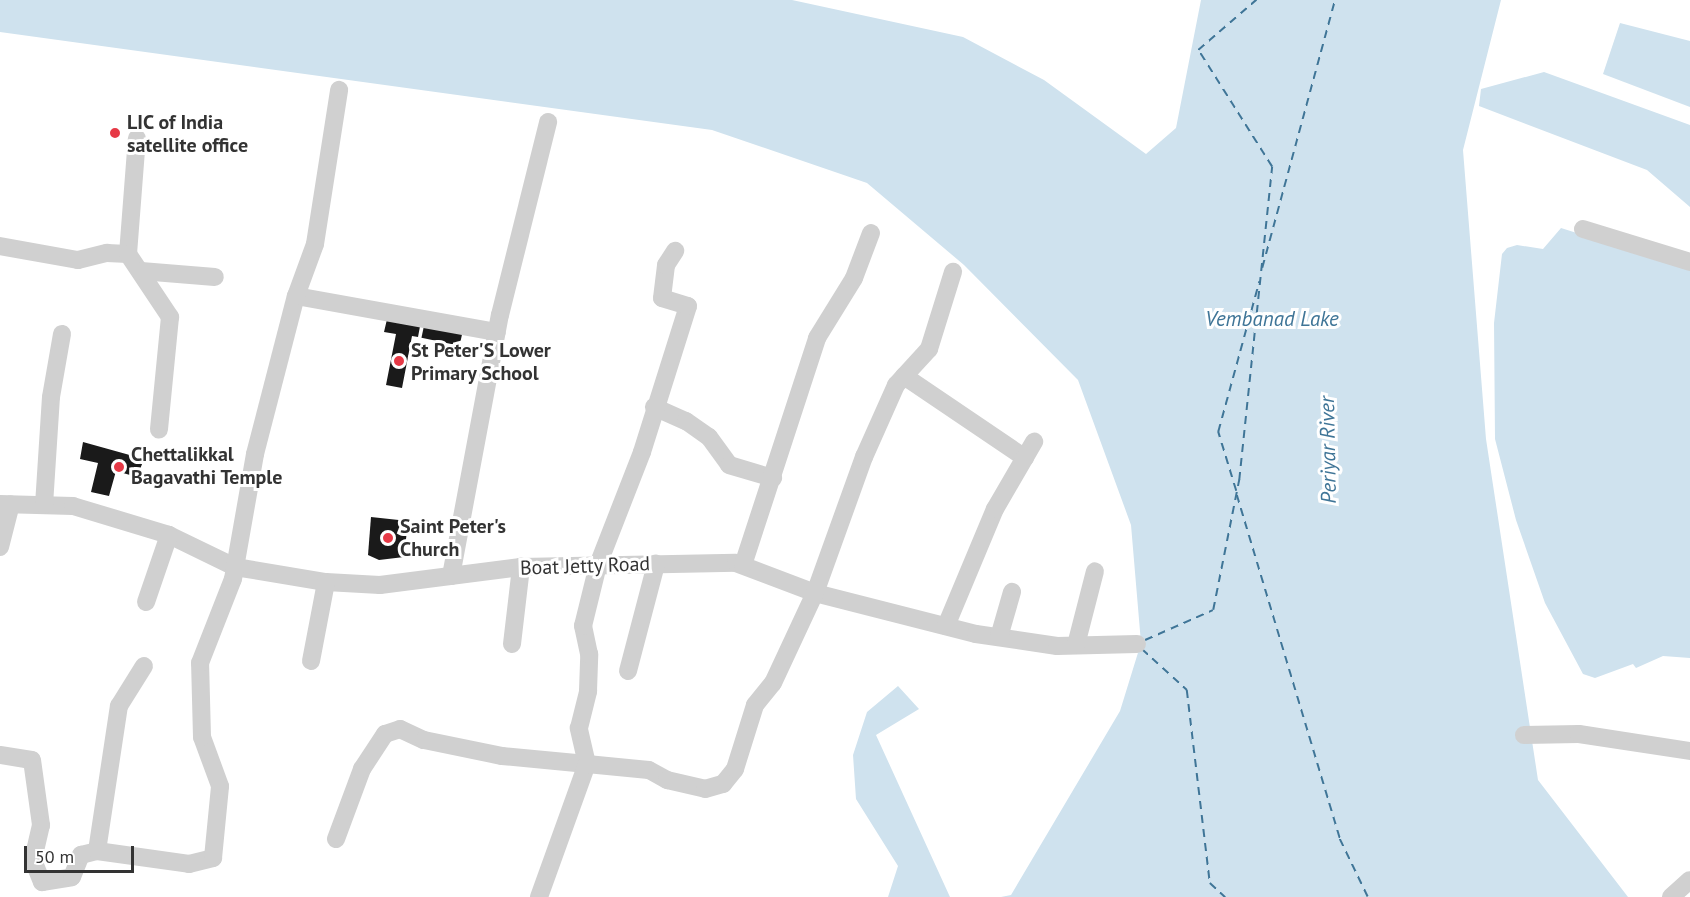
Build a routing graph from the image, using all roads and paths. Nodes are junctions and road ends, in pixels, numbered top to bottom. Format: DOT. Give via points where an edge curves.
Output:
graph roads {
  1 [pos="339,90"];
  2 [pos="548,122"];
  3 [pos="137,138"];
  4 [pos="1583,229"];
  5 [pos="871,233"];
  6 [pos="0,246"];
  7 [pos="675,251"];
  8 [pos="128,254"];
  9 [pos="1690,262"];
  10 [pos="141,271"];
  11 [pos="953,272"];
  12 [pos="215,277"];
  13 [pos="296,296"];
  14 [pos="497,332"];
  15 [pos="62,334"];
  16 [pos="904,376"];
  17 [pos="654,407"];
  18 [pos="159,429"];
  19 [pos="1034,442"];
  20 [pos="1025,458"];
  21 [pos="773,478"];
  22 [pos="6,504"];
  23 [pos="44,505"];
  24 [pos="170,535"];
  25 [pos="0,548"];
  26 [pos="656,564"];
  27 [pos="598,565"];
  28 [pos="743,565"];
  29 [pos="235,567"];
  30 [pos="520,567"];
  31 [pos="1095,571"];
  32 [pos="451,576"];
  33 [pos="326,582"];
  34 [pos="1012,592"];
  35 [pos="815,593"];
  36 [pos="146,602"];
  37 [pos="946,626"];
  38 [pos="999,638"];
  39 [pos="512,644"];
  40 [pos="1137,644"];
  41 [pos="1076,645"];
  42 [pos="311,661"];
  43 [pos="144,666"];
  44 [pos="628,670"];
  45 [pos="1524,735"];
  46 [pos="1690,750"];
  47 [pos="0,755"];
  48 [pos="587,764"];
  49 [pos="336,839"];
  50 [pos="97,851"];
  51 [pos="1690,880"];
  52 [pos="539,897"];
  53 [pos="1671,897"];
  1 -- 13 [label="street" via="315,244"];
  2 -- 14 [label="street"];
  3 -- 8 [label="street"];
  4 -- 9 [label="street"];
  5 -- 21 [label="street" via="854,278 817,338"];
  6 -- 8 [label="street" via="78,260 107,253"];
  7 -- 17 [label="street" via="666,265 662,298 688,306"];
  8 -- 10 [label="street"];
  10 -- 12 [label="street"];
  10 -- 18 [label="street" via="170,317"];
  11 -- 16 [label="street" via="929,349"];
  13 -- 14 [label="street"];
  13 -- 29 [label="street" via="255,454"];
  14 -- 32 [label="street"];
  15 -- 23 [label="street" via="51,397"];
  16 -- 20 [label="street"];
  16 -- 35 [label="street" via="896,385 864,457"];
  17 -- 21 [label="street" via="686,421 709,438 729,465"];
  17 -- 27 [label="street" via="642,452"];
  19 -- 20 [label="street"];
  20 -- 37 [label="street" via="995,509"];
  21 -- 28 [label="street"];
  22 -- 23 [label="street, Boat Jetty Road"];
  22 -- 25 [label="street"];
  23 -- 24 [label="street, Boat Jetty Road" via="73,506"];
  24 -- 29 [label="street, Boat Jetty Road"];
  24 -- 36 [label="street"];
  26 -- 27 [label="street, Boat Jetty Road"];
  26 -- 28 [label="street, Boat Jetty Road"];
  26 -- 44 [label="street"];
  27 -- 30 [label="street, Boat Jetty Road"];
  27 -- 48 [label="street" via="584,627 590,654 588,691 579,728"];
  28 -- 35 [label="street, Boat Jetty Road"];
  29 -- 33 [label="street, Boat Jetty Road"];
  29 -- 50 [label="street" via="200,663 202,737 220,786 213,858 189,864"];
  30 -- 32 [label="street, Boat Jetty Road"];
  30 -- 39 [label="street"];
  31 -- 41 [label="street"];
  32 -- 33 [label="street, Boat Jetty Road" via="380,585"];
  33 -- 42 [label="street"];
  34 -- 38 [label="street"];
  35 -- 37 [label="street, Boat Jetty Road"];
  35 -- 48 [label="street" via="772,683 755,705 735,769 723,784 705,789 668,780 650,770"];
  37 -- 38 [label="street, Boat Jetty Road"];
  38 -- 41 [label="street, Boat Jetty Road"];
  40 -- 41 [label="street, Boat Jetty Road"];
  43 -- 50 [label="street" via="119,706"];
  45 -- 46 [label="street" via="1579,734"];
  47 -- 50 [label="street" via="32,760 41,825 33,860 42,882 72,877 81,855"];
  48 -- 49 [label="street" via="502,756 424,740 400,729 385,734 362,769"];
  48 -- 52 [label="street"];
  51 -- 53 [label="street"];
}
